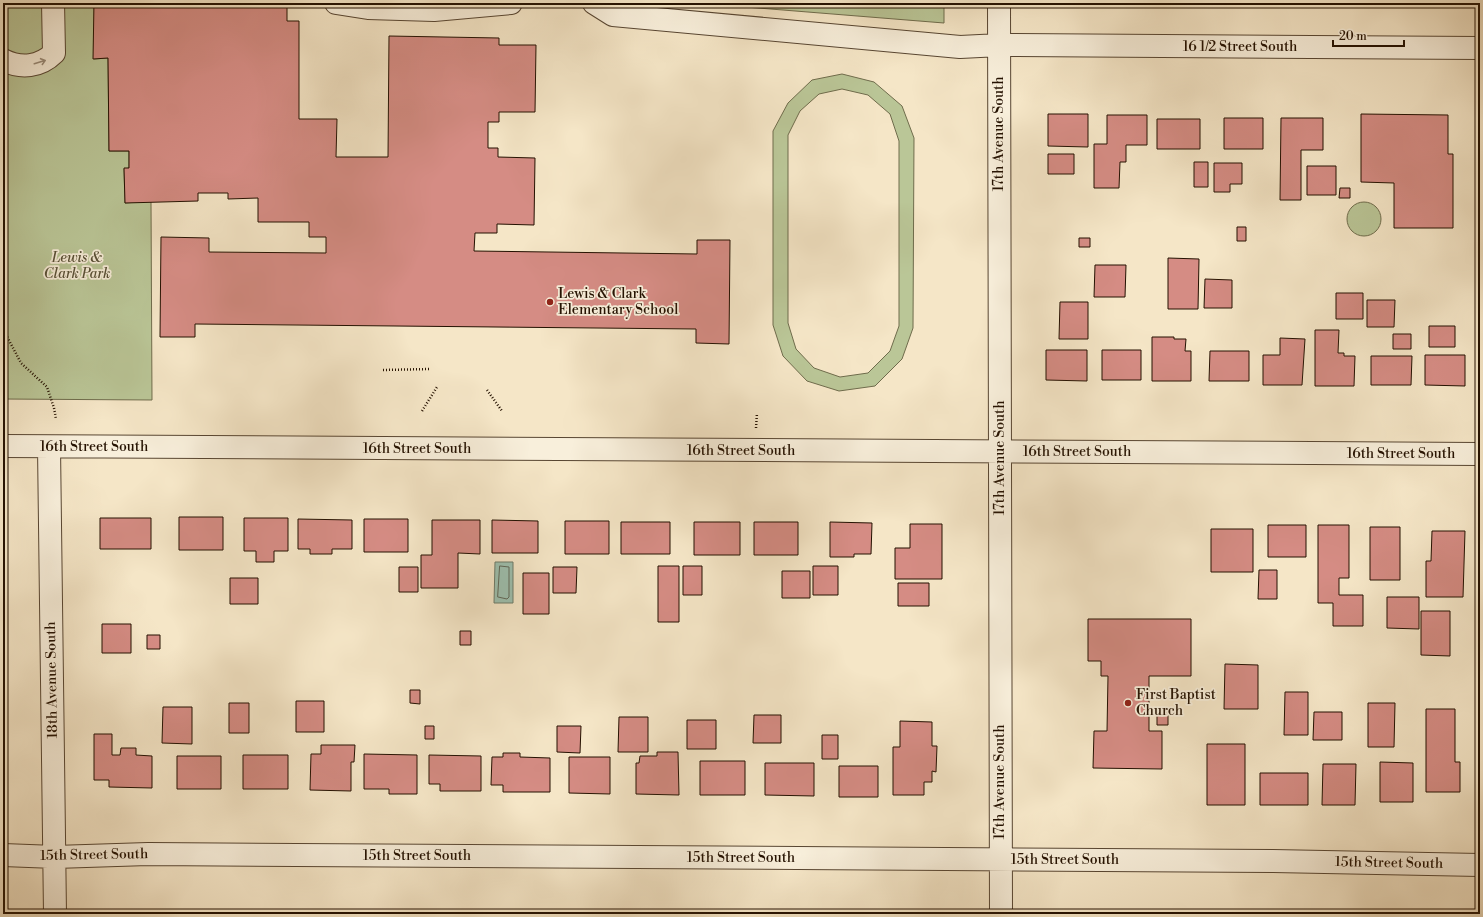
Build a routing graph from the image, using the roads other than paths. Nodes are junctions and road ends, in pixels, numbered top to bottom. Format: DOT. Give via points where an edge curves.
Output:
graph roads {
  1 [pos="53,3"];
  2 [pos="336,3"];
  3 [pos="511,3"];
  4 [pos="594,3"];
  5 [pos="999,3"];
  6 [pos="1000,45"];
  7 [pos="1480,48"];
  8 [pos="3,60"];
  9 [pos="3,446"];
  10 [pos="49,447"];
  11 [pos="1000,452"];
  12 [pos="1480,454"];
  13 [pos="3,856"];
  14 [pos="55,857"];
  15 [pos="1001,860"];
  16 [pos="1480,865"];
  17 [pos="55,914"];
  18 [pos="1001,914"];
  8 -- 1 [label="street, one-way" via="27,66 45,62 54,53"];
  2 -- 3 [label="street" via="368,8 434,10"];
  4 -- 6 [label="street, 16 1/2 Street South" via="613,15 960,47"];
  5 -- 6 [label="street, 17th Avenue South"];
  6 -- 7 [label="street, 16 1/2 Street South"];
  6 -- 11 [label="street, 17th Avenue South"];
  9 -- 10 [label="street, 16th Street South"];
  10 -- 11 [label="street, 16th Street South"];
  10 -- 14 [label="street, 18th Avenue South"];
  11 -- 12 [label="street, 16th Street South"];
  11 -- 15 [label="street, 17th Avenue South"];
  13 -- 14 [label="street, 15th Street South"];
  14 -- 15 [label="street, 15th Street South" via="156,854"];
  14 -- 17 [label="street, 18th Avenue South"];
  15 -- 16 [label="street, 15th Street South"];
  15 -- 18 [label="street, 17th Avenue South"];
}
